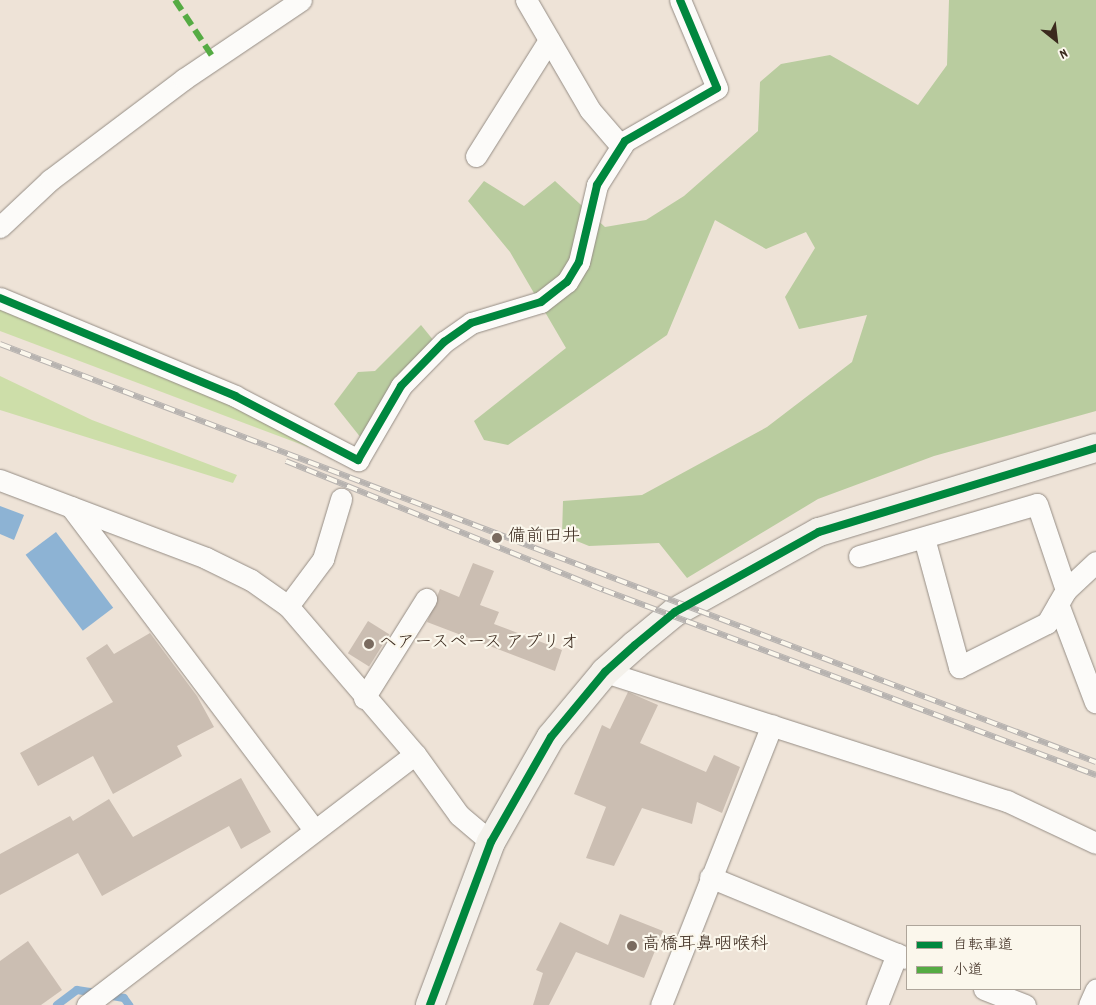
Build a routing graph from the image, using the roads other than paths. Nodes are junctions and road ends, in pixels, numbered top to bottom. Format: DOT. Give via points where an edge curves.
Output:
graph roads {
  1 [pos="301,0"];
  2 [pos="526,0"];
  3 [pos="680,0"];
  4 [pos="549,40"];
  5 [pos="621,146"];
  6 [pos="476,156"];
  7 [pos="0,227"];
  8 [pos="0,298"];
  9 [pos="1096,448"];
  10 [pos="0,480"];
  11 [pos="341,499"];
  12 [pos="71,507"];
  13 [pos="924,538"];
  14 [pos="859,556"];
  15 [pos="1096,562"];
  16 [pos="1062,597"];
  17 [pos="426,599"];
  18 [pos="288,606"];
  19 [pos="605,672"];
  20 [pos="364,698"];
  21 [pos="1095,702"];
  22 [pos="772,725"];
  23 [pos="415,754"];
  24 [pos="314,830"];
  25 [pos="490,842"];
  26 [pos="1096,843"];
  27 [pos="710,876"];
  28 [pos="902,956"];
  29 [pos="1096,989"];
  30 [pos="987,990"];
  31 [pos="100,1000"];
  32 [pos="430,1005"];
  33 [pos="661,1005"];
  34 [pos="877,1005"];
  35 [pos="1025,1005"];
  36 [pos="1090,1005"];
  1 -- 7 [label="street" via="184,78 50,180"];
  2 -- 4 [label="street"];
  3 -- 5 [label="street" via="717,88"];
  4 -- 5 [label="street" via="590,110"];
  4 -- 6 [label="street"];
  5 -- 8 [label="street" via="597,185 579,262 567,282 541,302 470,322 444,342 401,386 358,460 235,396"];
  9 -- 19 [label="street" via="819,532 675,612"];
  10 -- 12 [label="street"];
  11 -- 18 [label="street" via="323,559"];
  12 -- 18 [label="street" via="206,558 251,580"];
  12 -- 24 [label="street"];
  13 -- 14 [label="street"];
  13 -- 16 [label="street" via="1037,504"];
  13 -- 16 [label="street" via="959,667 1047,624"];
  15 -- 16 [label="street"];
  16 -- 21 [label="street"];
  17 -- 20 [label="street"];
  18 -- 20 [label="street"];
  19 -- 22 [label="street"];
  19 -- 25 [label="street" via="552,737"];
  20 -- 23 [label="street"];
  22 -- 26 [label="street" via="1007,801"];
  22 -- 27 [label="street"];
  23 -- 24 [label="street"];
  23 -- 25 [label="street" via="459,815"];
  24 -- 31 [label="street"];
  25 -- 32 [label="street"];
  27 -- 28 [label="street"];
  27 -- 33 [label="street"];
  28 -- 34 [label="street"];
  29 -- 36 [label="street"];
  30 -- 35 [label="street"];
}
